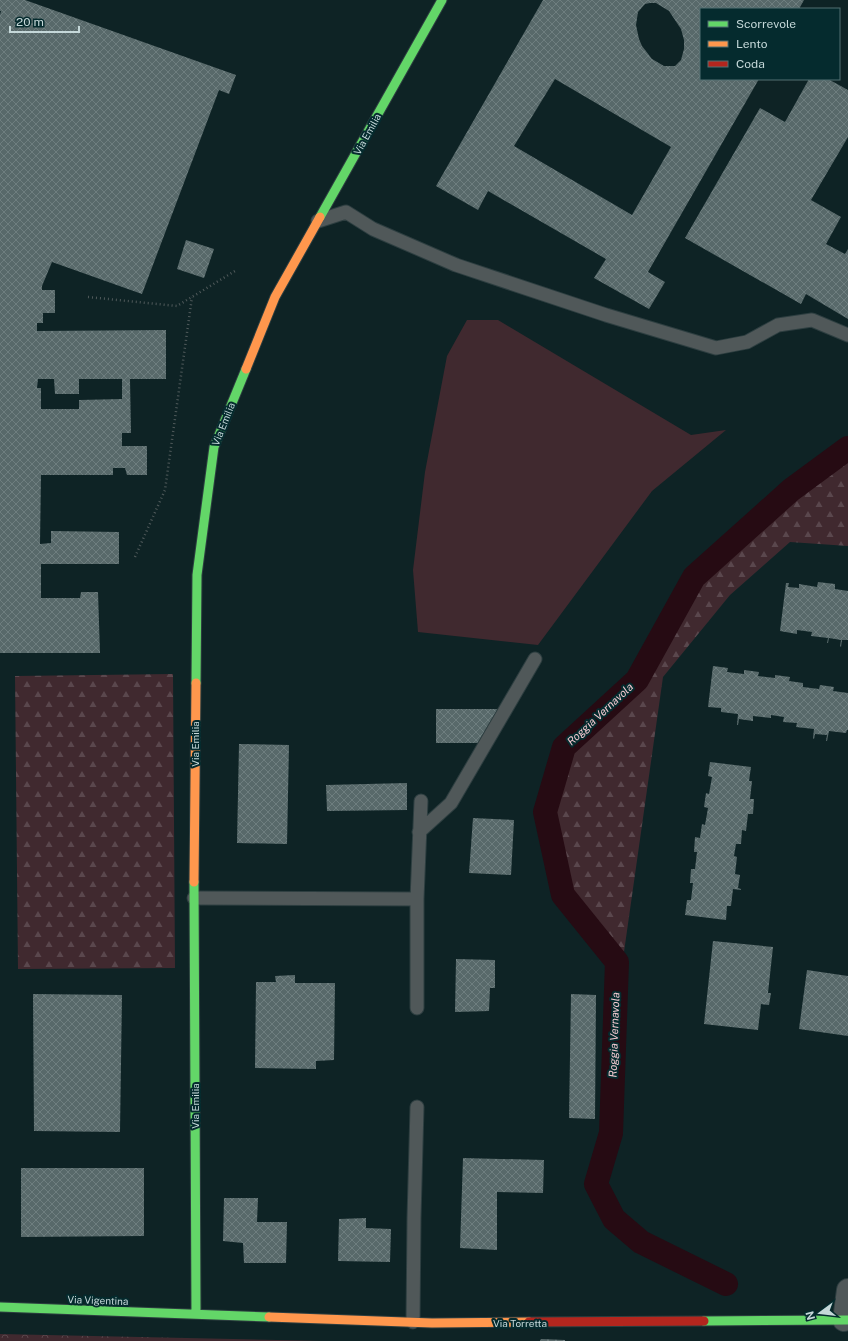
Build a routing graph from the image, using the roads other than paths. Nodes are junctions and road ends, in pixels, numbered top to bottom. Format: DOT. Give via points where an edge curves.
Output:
graph roads {
  1 [pos="442,0"];
  2 [pos="318,220"];
  3 [pos="848,336"];
  4 [pos="535,659"];
  5 [pos="420,801"];
  6 [pos="419,832"];
  7 [pos="194,898"];
  8 [pos="417,899"];
  9 [pos="417,1008"];
  10 [pos="417,1107"];
  11 [pos="848,1290"];
  12 [pos="0,1307"];
  13 [pos="196,1314"];
  14 [pos="846,1320"];
  15 [pos="413,1322"];
  1 -- 2 [label="street, Via Emilia"];
  2 -- 3 [label="lane" via="346,212 373,229 456,265 606,315 716,348 747,342 778,325 812,320"];
  2 -- 7 [label="street, Via Emilia" via="276,297 214,447 197,575"];
  4 -- 6 [label="lane" via="451,803"];
  5 -- 6 [label="lane"];
  6 -- 8 [label="lane"];
  7 -- 8 [label="lane"];
  7 -- 13 [label="street, Via Emilia"];
  8 -- 9 [label="lane"];
  10 -- 15 [label="lane"];
  11 -- 14 [label="street, Via Torretta"];
  12 -- 13 [label="street, Via Vigentina"];
  13 -- 15 [label="street, Via Torretta"];
  14 -- 15 [label="street, Via Torretta"];
}
